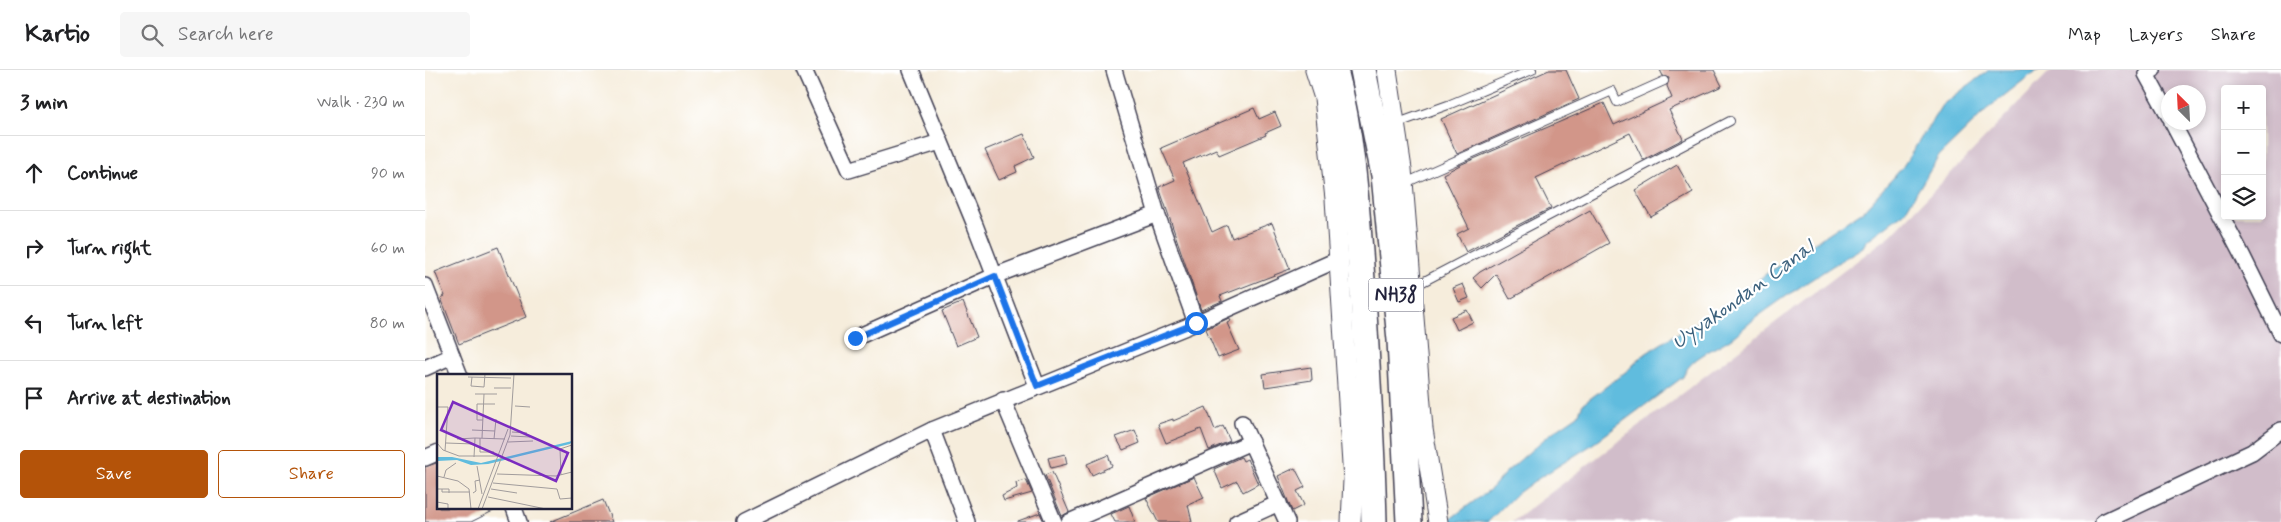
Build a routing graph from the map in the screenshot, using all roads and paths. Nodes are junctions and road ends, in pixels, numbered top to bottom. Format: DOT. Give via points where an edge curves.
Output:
graph roads {
  1 [pos="804,70"];
  2 [pos="911,70"];
  3 [pos="1114,70"];
  4 [pos="1315,70"];
  5 [pos="1335,70"];
  6 [pos="1363,70"];
  7 [pos="1387,70"];
  8 [pos="1532,70"];
  9 [pos="2153,70"];
  10 [pos="1664,80"];
  11 [pos="2161,101"];
  12 [pos="1730,121"];
  13 [pos="1395,124"];
  14 [pos="2176,130"];
  15 [pos="940,142"];
  16 [pos="1403,184"];
  17 [pos="1157,214"];
  18 [pos="1339,259"];
  19 [pos="995,276"];
  20 [pos="425,286"];
  21 [pos="1412,288"];
  22 [pos="1196,323"];
  23 [pos="2281,334"];
  24 [pos="855,338"];
  25 [pos="452,356"];
  26 [pos="425,368"];
  27 [pos="459,374"];
  28 [pos="1037,386"];
  29 [pos="1003,400"];
  30 [pos="1242,423"];
  31 [pos="932,430"];
  32 [pos="2281,430"];
  33 [pos="1350,434"];
  34 [pos="1251,442"];
  35 [pos="437,453"];
  36 [pos="425,458"];
  37 [pos="1279,503"];
  38 [pos="515,510"];
  39 [pos="1438,519"];
  40 [pos="961,520"];
  41 [pos="519,522"];
  42 [pos="744,522"];
  43 [pos="1054,522"];
  44 [pos="1069,522"];
  45 [pos="1237,522"];
  46 [pos="1287,522"];
  47 [pos="1340,522"];
  48 [pos="1351,522"];
  49 [pos="1374,522"];
  50 [pos="1409,522"];
  51 [pos="2103,522"];
  1 -- 15 [label="street" via="849,170"];
  2 -- 15 [label="street"];
  3 -- 17 [label="street"];
  4 -- 18 [label="street" via="1324,98"];
  5 -- 49 [label="highway, NH38" via="1356,189"];
  6 -- 50 [label="highway, NH38" via="1383,175 1400,340"];
  7 -- 13 [label="street"];
  8 -- 13 [label="lane"];
  9 -- 11 [label="street" via="2147,74"];
  10 -- 16 [label="lane" via="1617,102 1612,91"];
  12 -- 21 [label="lane"];
  13 -- 16 [label="street"];
  14 -- 23 [label="street"];
  15 -- 19 [label="street"];
  16 -- 21 [label="street"];
  17 -- 19 [label="street"];
  17 -- 22 [label="street"];
  18 -- 22 [label="street"];
  18 -- 33 [label="street"];
  19 -- 24 [label="street"];
  19 -- 28 [label="street"];
  20 -- 25 [label="street"];
  21 -- 39 [label="street" via="1423,429"];
  22 -- 28 [label="street"];
  25 -- 26 [label="street"];
  25 -- 27 [label="street"];
  28 -- 29 [label="street"];
  29 -- 31 [label="street"];
  29 -- 43 [label="street"];
  30 -- 34 [label="street"];
  31 -- 40 [label="street"];
  31 -- 42 [label="street"];
  32 -- 51 [label="street" via="2252,452"];
  33 -- 47 [label="street" via="1343,472"];
  33 -- 48 [label="street"];
  34 -- 37 [label="street"];
  34 -- 44 [label="street"];
  35 -- 36 [label="street"];
  37 -- 45 [label="street"];
  37 -- 46 [label="street"];
  38 -- 41 [label="street"];
}
